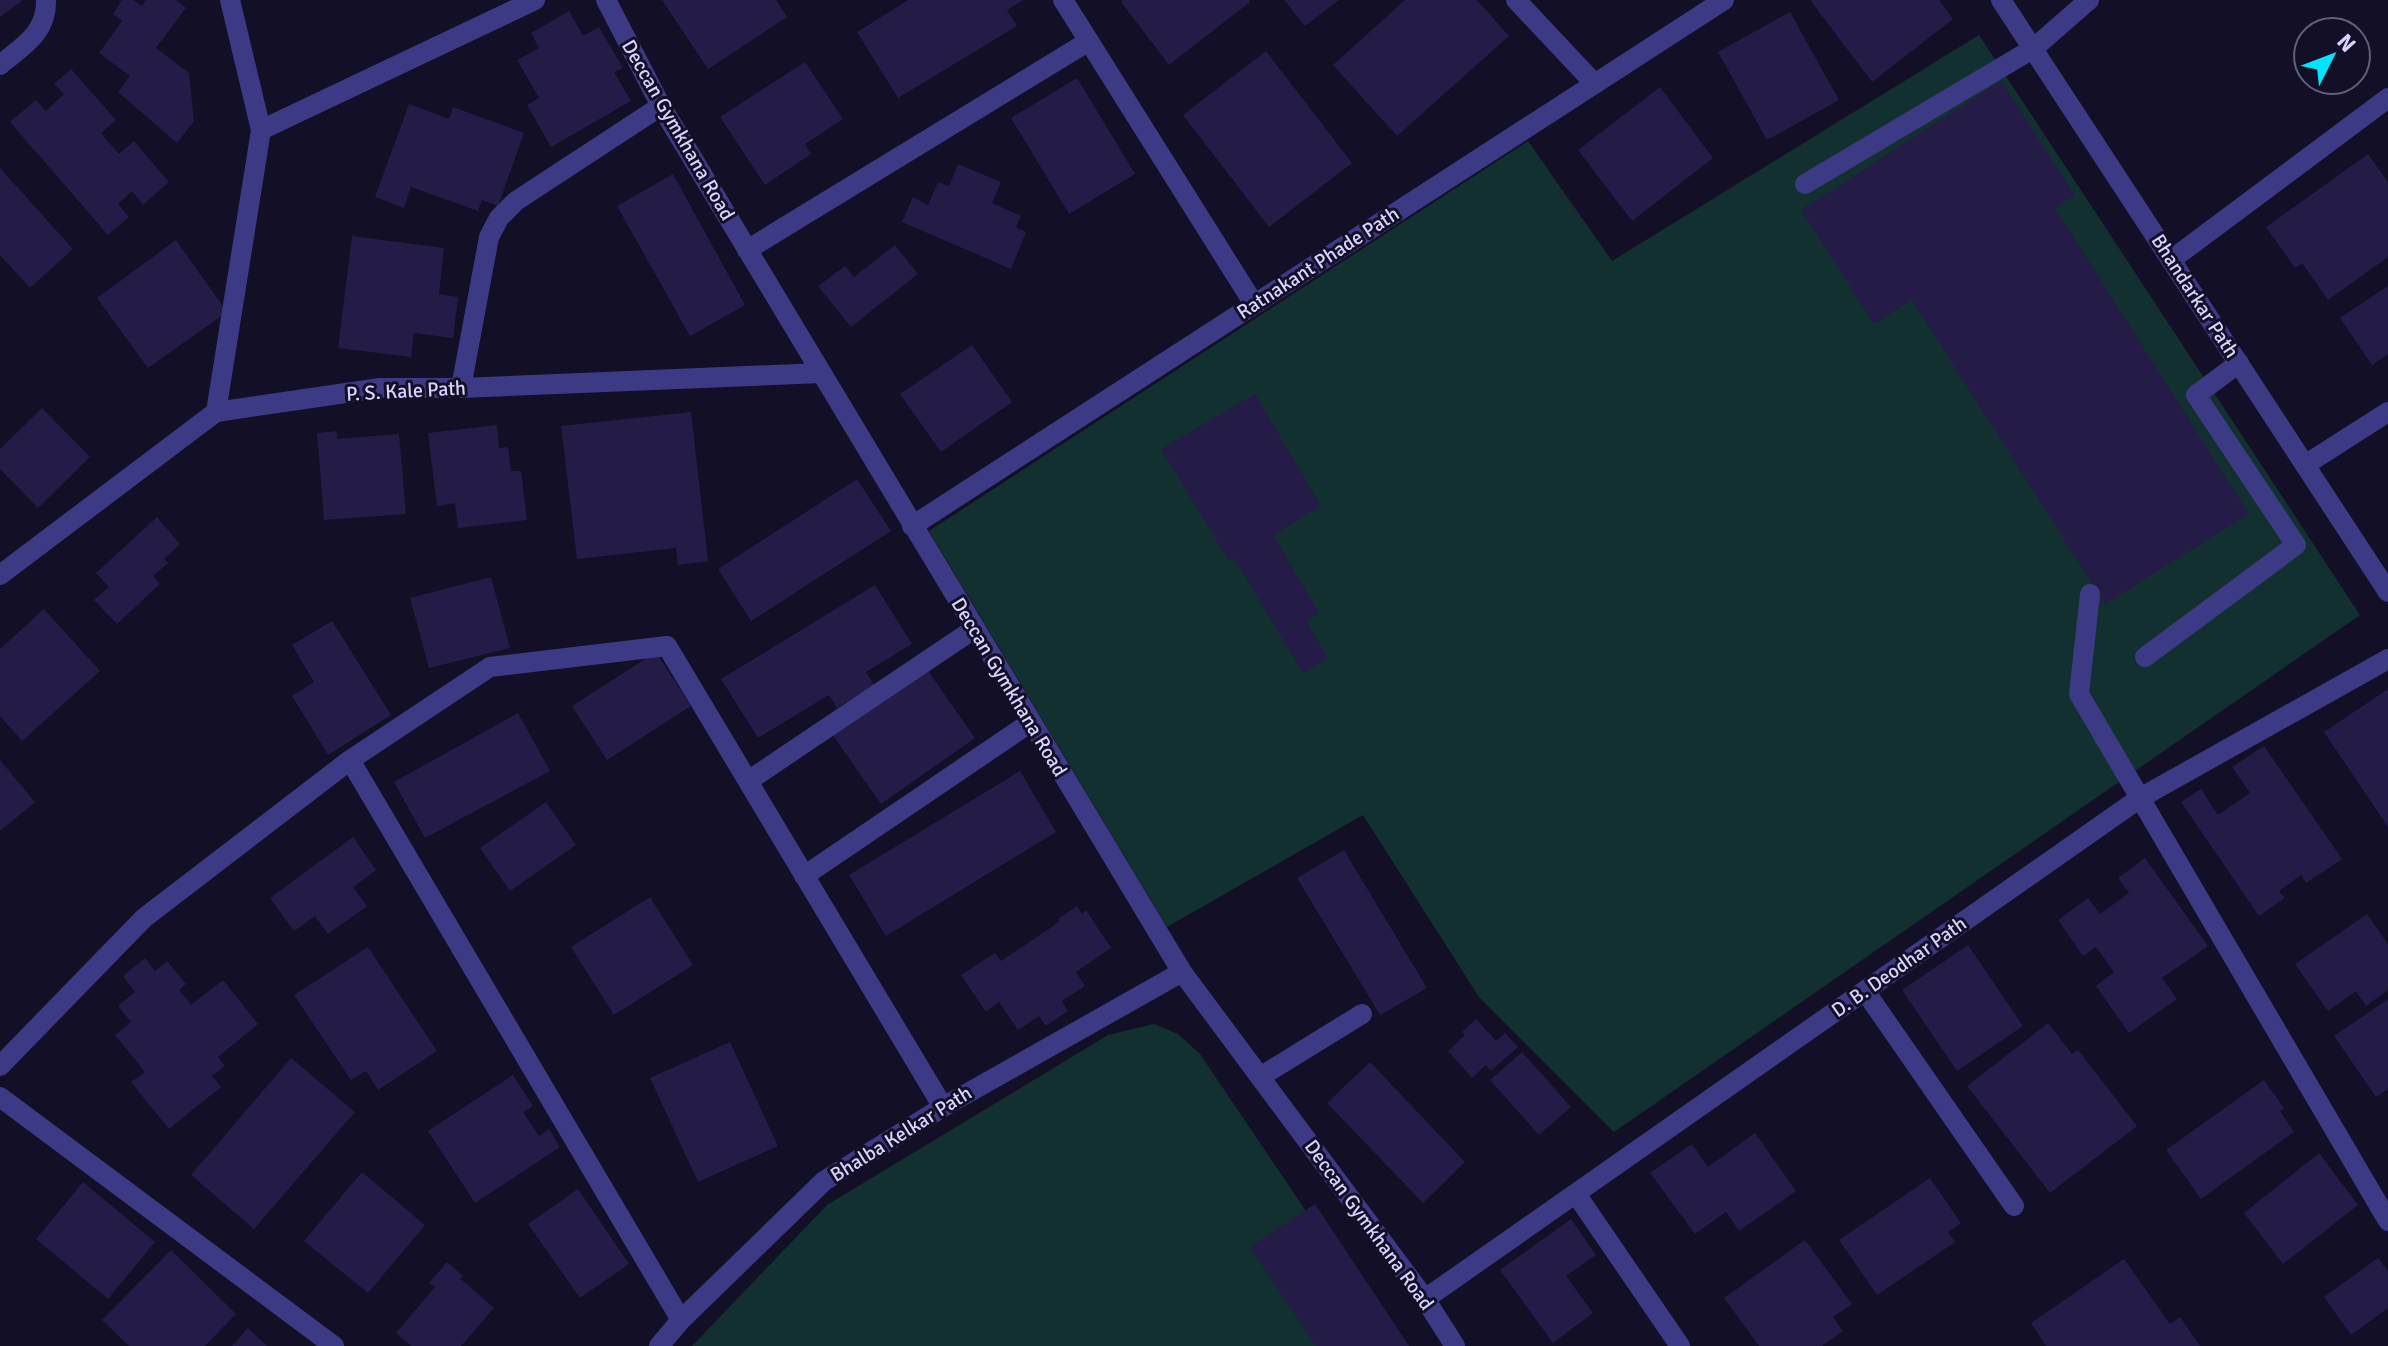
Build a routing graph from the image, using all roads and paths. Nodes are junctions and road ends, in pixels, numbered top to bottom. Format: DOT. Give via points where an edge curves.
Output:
graph roads {
  1 [pos="46,0"];
  2 [pos="230,0"];
  3 [pos="535,0"];
  4 [pos="606,0"];
  5 [pos="1063,0"];
  6 [pos="1516,0"];
  7 [pos="1724,0"];
  8 [pos="2001,0"];
  9 [pos="2089,0"];
  10 [pos="1089,41"];
  11 [pos="2034,48"];
  12 [pos="0,65"];
  13 [pos="1595,84"];
  14 [pos="2388,98"];
  15 [pos="661,106"];
  16 [pos="261,130"];
  17 [pos="1805,184"];
  18 [pos="747,250"];
  19 [pos="2171,260"];
  20 [pos="1254,304"];
  21 [pos="2239,363"];
  22 [pos="821,373"];
  23 [pos="461,388"];
  24 [pos="216,412"];
  25 [pos="2388,412"];
  26 [pos="2305,465"];
  27 [pos="912,526"];
  28 [pos="0,575"];
  29 [pos="2388,592"];
  30 [pos="2090,594"];
  31 [pos="974,629"];
  32 [pos="2145,657"];
  33 [pos="2388,659"];
  34 [pos="1031,722"];
  35 [pos="350,760"];
  36 [pos="748,781"];
  37 [pos="2140,798"];
  38 [pos="804,876"];
  39 [pos="1182,972"];
  40 [pos="1865,991"];
  41 [pos="1362,1014"];
  42 [pos="0,1066"];
  43 [pos="1260,1077"];
  44 [pos="0,1097"];
  45 [pos="943,1107"];
  46 [pos="1576,1194"];
  47 [pos="2014,1206"];
  48 [pos="2388,1221"];
  49 [pos="1425,1299"];
  50 [pos="681,1320"];
  51 [pos="334,1346"];
  52 [pos="659,1346"];
  53 [pos="1455,1346"];
  54 [pos="1680,1346"];
  1 -- 12 [label="street" via="36,36"];
  2 -- 16 [label="street"];
  3 -- 16 [label="street"];
  4 -- 15 [label="street, Deccan Gymkhana Road"];
  5 -- 10 [label="street"];
  6 -- 13 [label="street"];
  7 -- 13 [label="street, Ratnakant Phade Path"];
  8 -- 11 [label="street, Bhandarkar Path"];
  9 -- 11 [label="street"];
  10 -- 18 [label="street"];
  10 -- 20 [label="street"];
  11 -- 17 [label="street"];
  11 -- 19 [label="street, Bhandarkar Path"];
  13 -- 20 [label="street, Ratnakant Phade Path"];
  14 -- 19 [label="street"];
  15 -- 18 [label="street, Deccan Gymkhana Road"];
  15 -- 23 [label="street" via="516,201 499,218 489,237"];
  16 -- 24 [label="street"];
  18 -- 22 [label="street, Deccan Gymkhana Road"];
  19 -- 21 [label="street, Bhandarkar Path"];
  20 -- 27 [label="street, Ratnakant Phade Path"];
  21 -- 26 [label="street, Bhandarkar Path"];
  21 -- 32 [label="street" via="2196,395 2296,545"];
  22 -- 23 [label="street, P. S. Kale Path"];
  22 -- 27 [label="street, Deccan Gymkhana Road"];
  23 -- 24 [label="street, P. S. Kale Path" via="380,388"];
  24 -- 28 [label="street, P. S. Kale Path"];
  25 -- 26 [label="street"];
  26 -- 29 [label="street, Bhandarkar Path"];
  27 -- 31 [label="street, Deccan Gymkhana Road"];
  30 -- 37 [label="street" via="2079,694"];
  31 -- 34 [label="street, Deccan Gymkhana Road"];
  31 -- 36 [label="street"];
  33 -- 37 [label="street, D. B. Deodhar Path"];
  34 -- 38 [label="street"];
  34 -- 39 [label="street, Deccan Gymkhana Road"];
  35 -- 36 [label="street" via="490,667 667,646"];
  35 -- 42 [label="street" via="144,918"];
  35 -- 50 [label="street"];
  36 -- 38 [label="street"];
  37 -- 40 [label="street, D. B. Deodhar Path"];
  37 -- 48 [label="street"];
  38 -- 45 [label="street"];
  39 -- 43 [label="street, Deccan Gymkhana Road"];
  39 -- 45 [label="street, Bhalba Kelkar Path"];
  40 -- 46 [label="street, D. B. Deodhar Path"];
  40 -- 47 [label="street"];
  41 -- 43 [label="street"];
  43 -- 49 [label="street, Deccan Gymkhana Road"];
  44 -- 51 [label="street"];
  45 -- 50 [label="street, Bhalba Kelkar Path" via="824,1181"];
  46 -- 49 [label="street, D. B. Deodhar Path"];
  46 -- 54 [label="street"];
  49 -- 53 [label="street, Deccan Gymkhana Road"];
  50 -- 52 [label="street, Bhalba Kelkar Path"];
}
